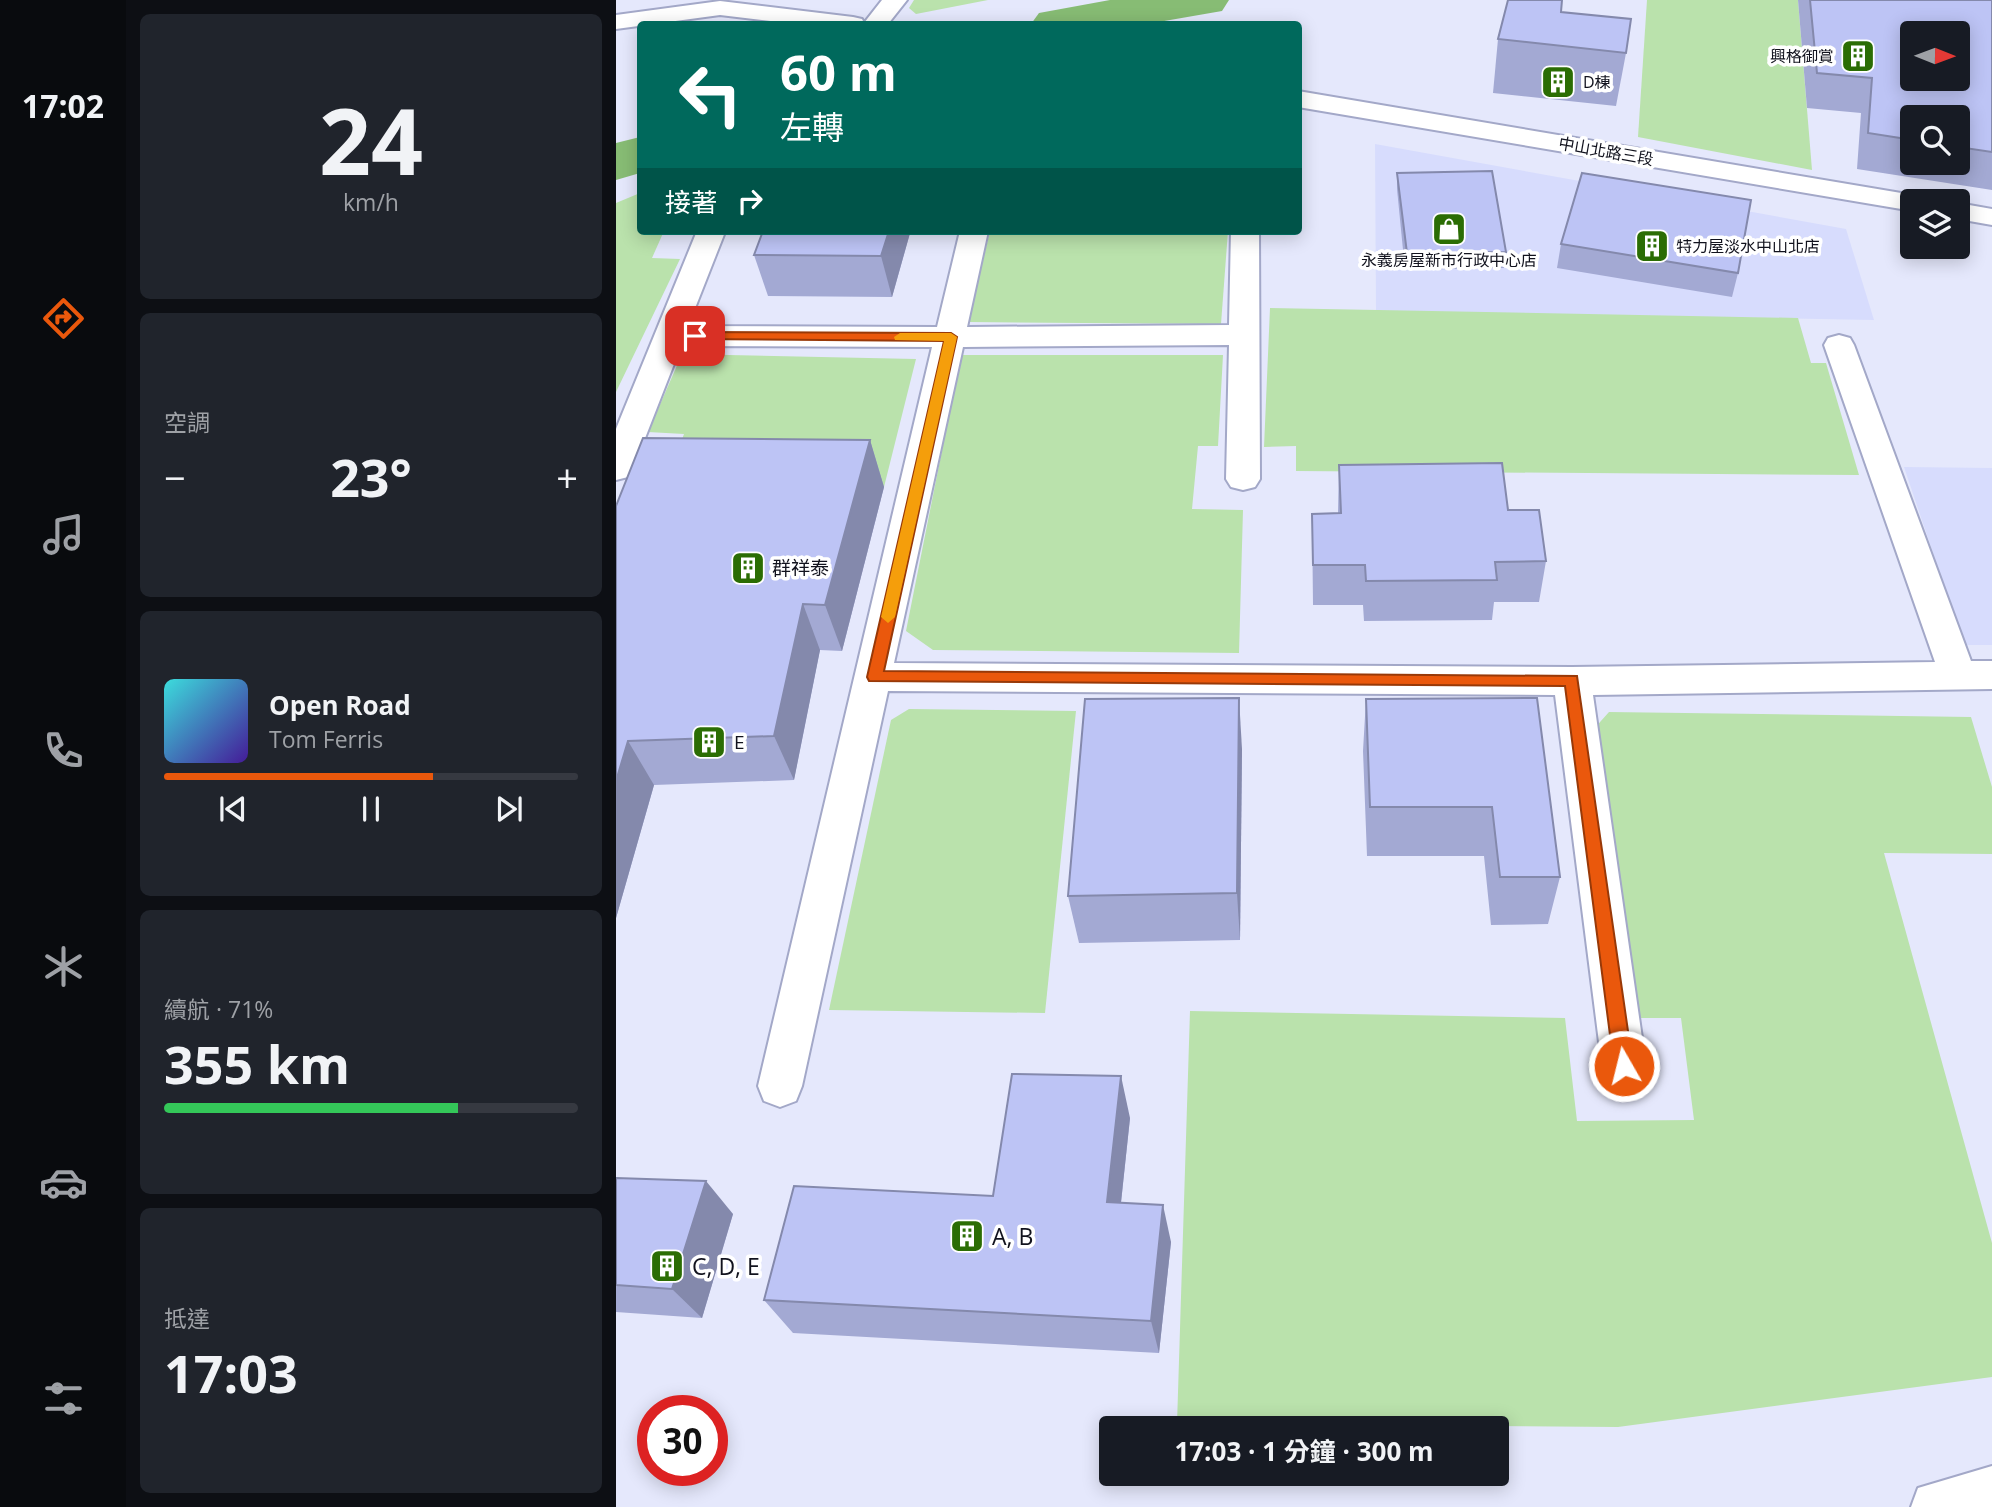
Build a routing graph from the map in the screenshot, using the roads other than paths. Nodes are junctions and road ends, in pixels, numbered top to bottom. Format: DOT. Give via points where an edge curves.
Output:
graph roads {
  1 [pos="895,0"];
  2 [pos="828,21"];
  3 [pos="878,21"];
  4 [pos="616,22"];
  5 [pos="1302,100"];
  6 [pos="1900,201"];
  7 [pos="1970,213"];
  8 [pos="1992,217"];
  9 [pos="710,235"];
  10 [pos="973,235"];
  11 [pos="1245,235"];
  12 [pos="1244,335"];
  13 [pos="669,336"];
  14 [pos="951,337"];
  15 [pos="1839,345"];
  16 [pos="616,469"];
  17 [pos="1243,479"];
  18 [pos="1975,675"];
  19 [pos="875,677"];
  20 [pos="1572,681"];
  21 [pos="1624,1066"];
  22 [pos="780,1086"];
  23 [pos="1992,1492"];
  24 [pos="1937,1507"];
  1 -- 3 [label="street"];
  2 -- 4 [label="street" via="720,8"];
  5 -- 6 [label="street, 中山北路三段"];
  7 -- 8 [label="street"];
  9 -- 13 [label="street"];
  10 -- 14 [label="street"];
  11 -- 12 [label="street"];
  12 -- 14 [label="street"];
  12 -- 17 [label="street"];
  13 -- 14 [label="street"];
  13 -- 16 [label="street"];
  14 -- 19 [label="street"];
  15 -- 18 [label="street"];
  18 -- 20 [label="street"];
  19 -- 20 [label="street"];
  19 -- 22 [label="street"];
  20 -- 21 [label="street"];
  23 -- 24 [label="street"];
}
